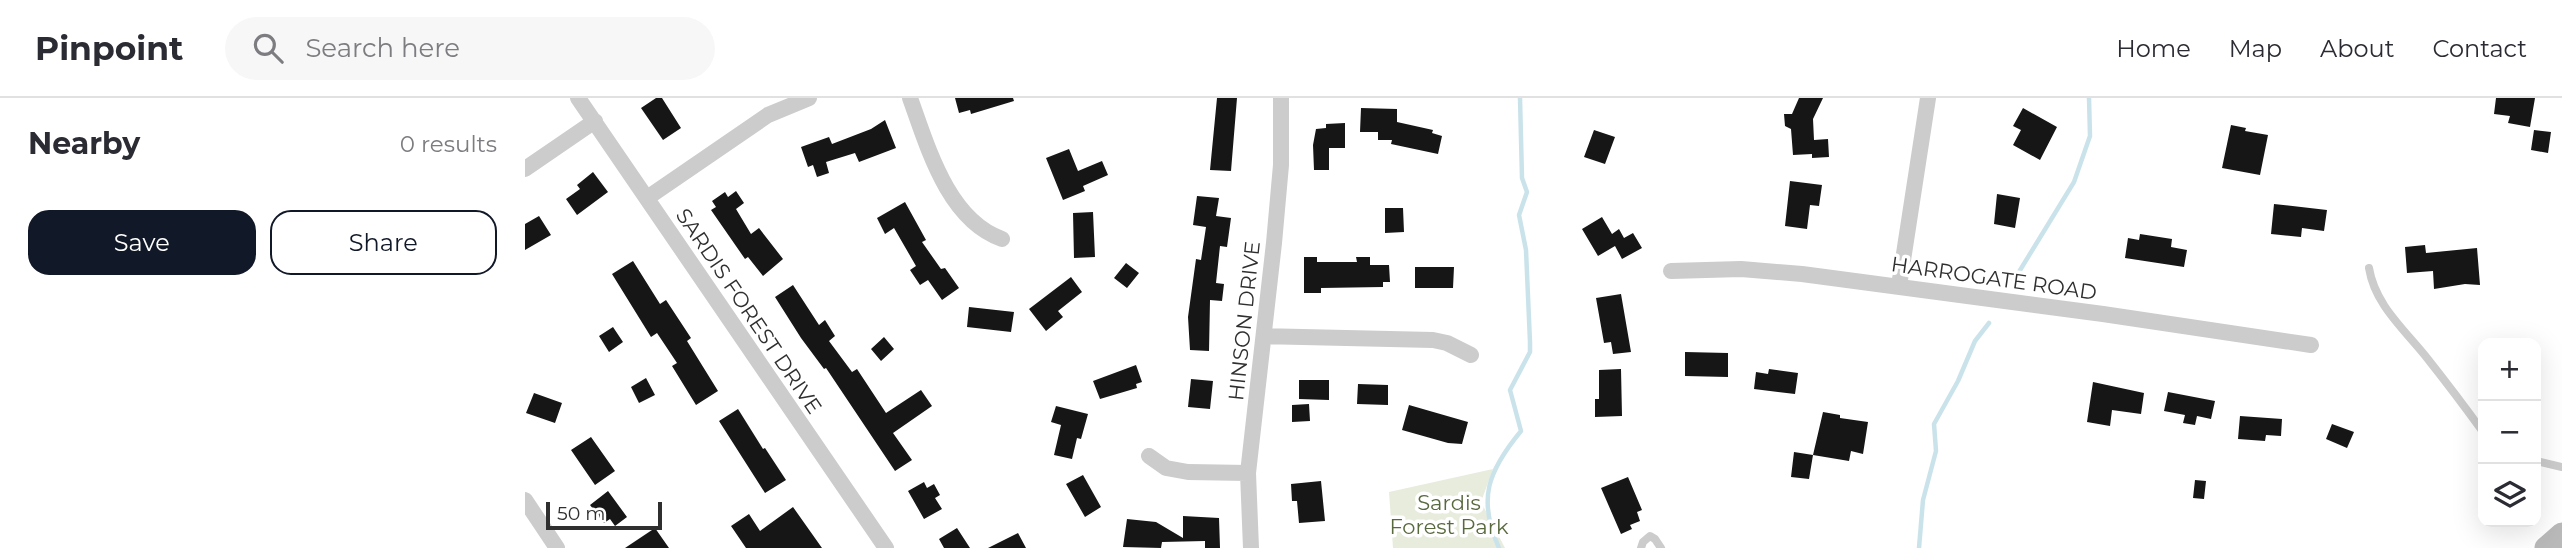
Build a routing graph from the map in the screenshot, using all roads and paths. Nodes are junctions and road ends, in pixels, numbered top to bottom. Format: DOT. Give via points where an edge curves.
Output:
graph roads {
  1 [pos="578,98"];
  2 [pos="809,98"];
  3 [pos="910,98"];
  4 [pos="1281,98"];
  5 [pos="1928,98"];
  6 [pos="595,121"];
  7 [pos="525,169"];
  8 [pos="647,198"];
  9 [pos="1002,239"];
  10 [pos="2369,268"];
  11 [pos="1671,271"];
  12 [pos="1899,286"];
  13 [pos="1264,336"];
  14 [pos="2311,345"];
  15 [pos="1471,355"];
  16 [pos="2478,425"];
  17 [pos="1149,456"];
  18 [pos="2541,462"];
  19 [pos="2562,467"];
  20 [pos="1248,473"];
  21 [pos="525,500"];
  22 [pos="2562,534"];
  23 [pos="557,548"];
  24 [pos="886,548"];
  25 [pos="1251,548"];
  26 [pos="1641,548"];
  27 [pos="1661,548"];
  28 [pos="2546,548"];
  1 -- 6 [label="street, SARDIS FOREST DRIVE"];
  2 -- 8 [label="street" via="768,115"];
  3 -- 9 [label="street" via="931,156 962,210 987,234"];
  4 -- 13 [label="street, HINSON DRIVE" via="1281,165"];
  5 -- 12 [label="street"];
  6 -- 7 [label="street"];
  6 -- 8 [label="street, SARDIS FOREST DRIVE"];
  8 -- 24 [label="street, SARDIS FOREST DRIVE"];
  10 -- 16 [label="lane" via="2383,305"];
  11 -- 12 [label="street, HARROGATE ROAD" via="1741,269"];
  12 -- 14 [label="street, HARROGATE ROAD"];
  13 -- 15 [label="street" via="1433,340"];
  13 -- 20 [label="street, HINSON DRIVE"];
  17 -- 20 [label="street" via="1166,468 1188,472"];
  18 -- 19 [label="lane"];
  20 -- 25 [label="street, HINSON DRIVE"];
  21 -- 23 [label="street"];
  22 -- 28 [label="main road"];
  26 -- 27 [label="lane" via="1650,536"];
}
